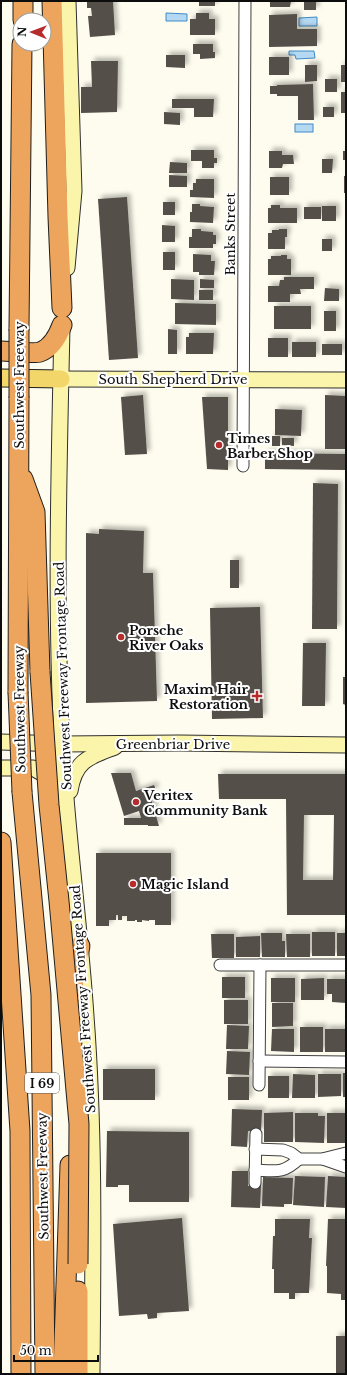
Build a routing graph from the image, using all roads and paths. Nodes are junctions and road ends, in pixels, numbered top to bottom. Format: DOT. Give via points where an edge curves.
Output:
graph roads {
  1 [pos="23,1"];
  2 [pos="52,1"];
  3 [pos="68,1"];
  4 [pos="245,1"];
  5 [pos="23,12"];
  6 [pos="22,52"];
  7 [pos="62,317"];
  8 [pos="1,351"];
  9 [pos="1,378"];
  10 [pos="61,379"];
  11 [pos="244,380"];
  12 [pos="346,380"];
  13 [pos="243,466"];
  14 [pos="18,468"];
  15 [pos="1,742"];
  16 [pos="123,743"];
  17 [pos="62,744"];
  18 [pos="346,744"];
  19 [pos="1,768"];
  20 [pos="67,806"];
  21 [pos="1,842"];
  22 [pos="80,946"];
  23 [pos="220,965"];
  24 [pos="260,965"];
  25 [pos="346,965"];
  26 [pos="259,1061"];
  27 [pos="346,1062"];
  28 [pos="259,1085"];
  29 [pos="256,1134"];
  30 [pos="255,1149"];
  31 [pos="346,1153"];
  32 [pos="299,1159"];
  33 [pos="322,1159"];
  34 [pos="346,1167"];
  35 [pos="255,1170"];
  36 [pos="255,1183"];
  37 [pos="21,1374"];
  38 [pos="45,1374"];
  39 [pos="63,1374"];
  40 [pos="78,1374"];
  41 [pos="92,1374"];
  1 -- 5 [label="highway"];
  2 -- 7 [label="highway"];
  3 -- 7 [label="main road, Southwest Freeway Frontage Road" via="74,191"];
  4 -- 11 [label="street, Banks Street"];
  6 -- 14 [label="highway, Southwest Freeway / I 69, bridge"];
  7 -- 8 [label="highway" via="58,335 50,345 39,352"];
  7 -- 10 [label="main road, Southwest Freeway Frontage Road"];
  9 -- 10 [label="main road, South Shepherd Drive"];
  10 -- 11 [label="main road, South Shepherd Drive"];
  10 -- 17 [label="main road, Southwest Freeway Frontage Road" via="59,531"];
  11 -- 12 [label="main road, South Shepherd Drive"];
  11 -- 13 [label="street, Banks Street"];
  14 -- 38 [label="highway, Southwest Freeway / I 69, bridge" via="18,692 22,792 41,995"];
  14 -- 40 [label="highway, bridge" via="36,512 40,672 49,805 79,1124"];
  15 -- 17 [label="main road, Greenbriar Drive"];
  16 -- 17 [label="main road, Greenbriar Drive"];
  16 -- 18 [label="main road, Greenbriar Drive"];
  16 -- 20 [label="main road" via="88,757 77,768"];
  17 -- 20 [label="main road, Southwest Freeway Frontage Road"];
  19 -- 20 [label="main road" via="32,768 55,780"];
  20 -- 22 [label="main road, Southwest Freeway Frontage Road"];
  21 -- 37 [label="highway" via="20,1131"];
  22 -- 39 [label="highway" via="74,972"];
  22 -- 41 [label="main road, Southwest Freeway Frontage Road" via="92,1132"];
  23 -- 24 [label="street"];
  24 -- 25 [label="street"];
  24 -- 26 [label="street"];
  26 -- 27 [label="street"];
  26 -- 28 [label="street"];
  29 -- 30 [label="street"];
  30 -- 32 [label="street" via="283,1150"];
  30 -- 35 [label="street"];
  31 -- 33 [label="street"];
  32 -- 33 [label="street"];
  32 -- 35 [label="street" via="285,1170"];
  33 -- 34 [label="street"];
  35 -- 36 [label="street"];
}
